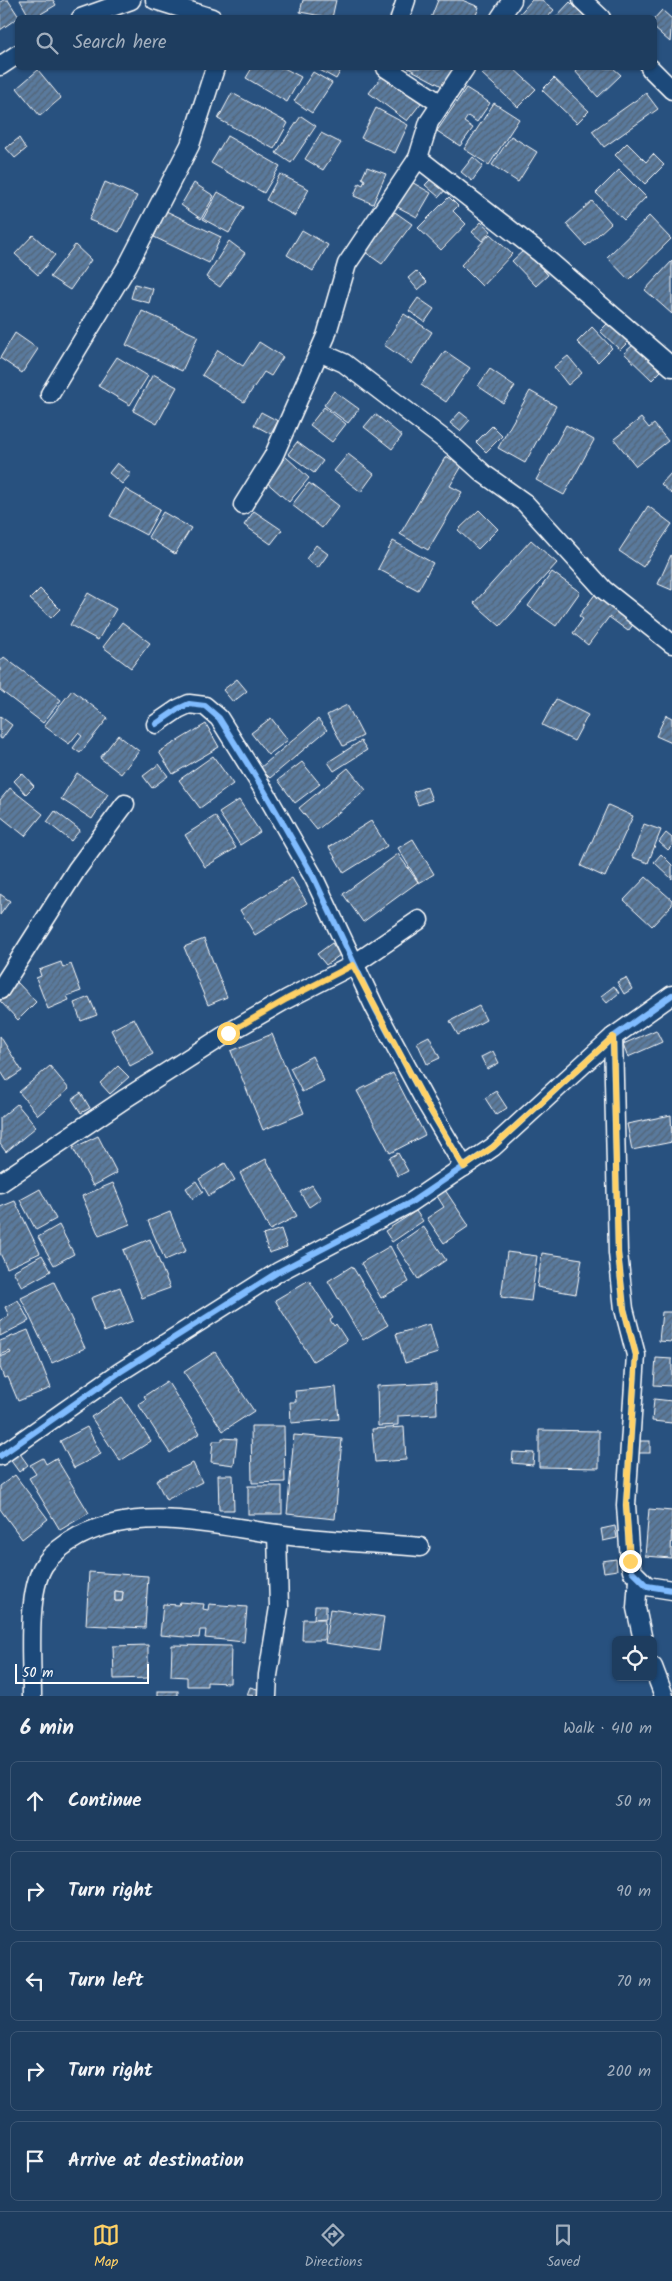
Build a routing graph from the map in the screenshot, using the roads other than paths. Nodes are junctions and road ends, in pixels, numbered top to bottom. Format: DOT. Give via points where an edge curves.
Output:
graph roads {
  1 [pos="131,0"];
  2 [pos="155,0"];
  3 [pos="406,0"];
  4 [pos="512,0"];
  5 [pos="582,0"];
  6 [pos="89,15"];
  7 [pos="202,15"];
  8 [pos="401,15"];
  9 [pos="502,15"];
  10 [pos="598,15"];
  11 [pos="15,56"];
  12 [pos="0,66"];
  13 [pos="214,70"];
  14 [pos="389,70"];
  15 [pos="464,70"];
  16 [pos="652,70"];
  17 [pos="672,90"];
  18 [pos="441,104"];
  19 [pos="418,158"];
  20 [pos="319,352"];
  21 [pos="672,367"];
  22 [pos="50,394"];
  23 [pos="243,505"];
  24 [pos="672,644"];
  25 [pos="156,724"];
  26 [pos="125,804"];
  27 [pos="420,920"];
  28 [pos="353,965"];
  29 [pos="0,990"];
  30 [pos="672,995"];
  31 [pos="613,1037"];
  32 [pos="464,1167"];
  33 [pos="0,1183"];
  34 [pos="0,1456"];
  35 [pos="277,1534"];
  36 [pos="420,1547"];
  37 [pos="638,1579"];
  38 [pos="672,1590"];
  39 [pos="642,1636"];
  40 [pos="657,1678"];
  41 [pos="32,1696"];
  42 [pos="268,1696"];
  43 [pos="664,1696"];
  1 -- 6 [label="street"];
  2 -- 7 [label="street"];
  3 -- 8 [label="street"];
  4 -- 9 [label="street"];
  5 -- 10 [label="street"];
  11 -- 12 [label="street"];
  13 -- 22 [label="street" via="190,145 128,265"];
  14 -- 18 [label="street"];
  15 -- 18 [label="street"];
  16 -- 17 [label="street"];
  18 -- 19 [label="street" via="429,122"];
  19 -- 20 [label="street" via="347,264"];
  19 -- 21 [label="street" via="540,253"];
  20 -- 23 [label="street" via="273,456"];
  20 -- 24 [label="street" via="344,363 525,503 604,590"];
  25 -- 28 [label="street" via="189,704 205,706 219,718 313,876"];
  26 -- 29 [label="street" via="77,869"];
  27 -- 28 [label="street"];
  28 -- 32 [label="street"];
  28 -- 33 [label="street" via="228,1033"];
  30 -- 31 [label="street"];
  31 -- 32 [label="street" via="493,1147"];
  31 -- 37 [label="street" via="618,1253 624,1309 636,1355 626,1505 630,1561"];
  32 -- 34 [label="street" via="410,1203 278,1272 120,1372"];
  35 -- 36 [label="street"];
  35 -- 41 [label="street" via="178,1520 146,1520 101,1526 67,1543 44,1565 37,1580 32,1608"];
  35 -- 42 [label="street" via="279,1607 268,1675"];
  37 -- 38 [label="street" via="647,1586"];
  37 -- 39 [label="street" via="636,1608"];
  40 -- 43 [label="street"];
}
